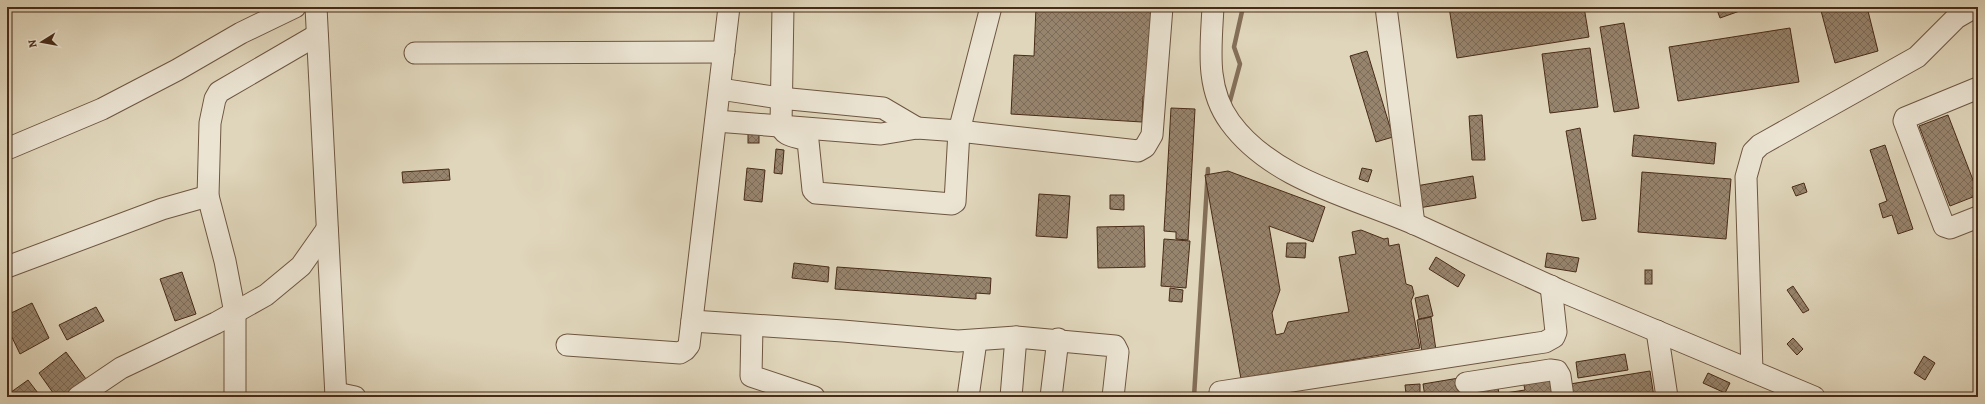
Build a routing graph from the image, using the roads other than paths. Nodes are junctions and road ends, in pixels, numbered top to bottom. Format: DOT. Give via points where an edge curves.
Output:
graph roads {
  1 [pos="295,7"];
  2 [pos="316,7"];
  3 [pos="729,7"];
  4 [pos="783,7"];
  5 [pos="991,7"];
  6 [pos="1162,7"];
  7 [pos="1213,7"];
  8 [pos="1386,7"];
  9 [pos="1975,7"];
  10 [pos="317,35"];
  11 [pos="724,52"];
  12 [pos="414,53"];
  13 [pos="1978,88"];
  14 [pos="720,89"];
  15 [pos="780,98"];
  16 [pos="716,121"];
  17 [pos="781,125"];
  18 [pos="917,128"];
  19 [pos="959,131"];
  20 [pos="7,149"];
  21 [pos="208,196"];
  22 [pos="1978,217"];
  23 [pos="1414,224"];
  24 [pos="326,229"];
  25 [pos="7,267"];
  26 [pos="1551,286"];
  27 [pos="235,313"];
  28 [pos="692,321"];
  29 [pos="752,326"];
  30 [pos="1657,331"];
  31 [pos="1016,337"];
  32 [pos="1058,340"];
  33 [pos="976,341"];
  34 [pos="567,345"];
  35 [pos="1752,371"];
  36 [pos="1466,383"];
  37 [pos="1220,392"];
  38 [pos="342,396"];
  39 [pos="78,397"];
  40 [pos="235,397"];
  41 [pos="814,397"];
  42 [pos="968,397"];
  43 [pos="1011,397"];
  44 [pos="1051,397"];
  45 [pos="1113,397"];
  46 [pos="1563,397"];
  47 [pos="1667,397"];
  48 [pos="1812,397"];
  1 -- 20 [label="street" via="240,33 177,70 102,109"];
  2 -- 10 [label="street"];
  3 -- 11 [label="street"];
  4 -- 15 [label="street"];
  5 -- 19 [label="street"];
  6 -- 19 [label="street" via="1152,135 1145,147 1138,151 1130,151"];
  7 -- 23 [label="street" via="1213,89 1227,117 1243,138 1280,167 1299,177"];
  8 -- 23 [label="street"];
  9 -- 35 [label="street" via="1956,18 1917,57 1760,145 1753,152 1746,177"];
  10 -- 21 [label="street" via="220,92 214,99 210,123"];
  10 -- 24 [label="street"];
  11 -- 12 [label="street"];
  11 -- 14 [label="street"];
  13 -- 22 [label="street" via="1905,118 1904,121 1944,226 1950,228"];
  14 -- 15 [label="street"];
  14 -- 16 [label="street"];
  15 -- 17 [label="street"];
  15 -- 18 [label="street" via="883,108"];
  16 -- 17 [label="street"];
  16 -- 28 [label="street"];
  17 -- 18 [label="street" via="881,134"];
  17 -- 19 [label="street" via="783,132 808,142 812,187 816,193 952,204 955,202"];
  18 -- 19 [label="street"];
  21 -- 25 [label="street" via="162,209"];
  21 -- 27 [label="street"];
  23 -- 26 [label="street"];
  24 -- 27 [label="street" via="301,266 285,281"];
  24 -- 38 [label="street"];
  26 -- 30 [label="street"];
  26 -- 37 [label="street" via="1556,332 1554,337 1545,342"];
  27 -- 39 [label="street" via="121,368"];
  27 -- 40 [label="street"];
  28 -- 29 [label="street"];
  28 -- 34 [label="street" via="688,345 680,353"];
  29 -- 33 [label="street"];
  29 -- 41 [label="street" via="751,376"];
  30 -- 35 [label="street"];
  30 -- 47 [label="street"];
  31 -- 32 [label="street"];
  31 -- 33 [label="street"];
  31 -- 43 [label="street"];
  32 -- 44 [label="street"];
  32 -- 45 [label="street" via="1115,346 1117,349"];
  33 -- 42 [label="street"];
  35 -- 48 [label="street"];
  36 -- 46 [label="street" via="1557,371"];
}
